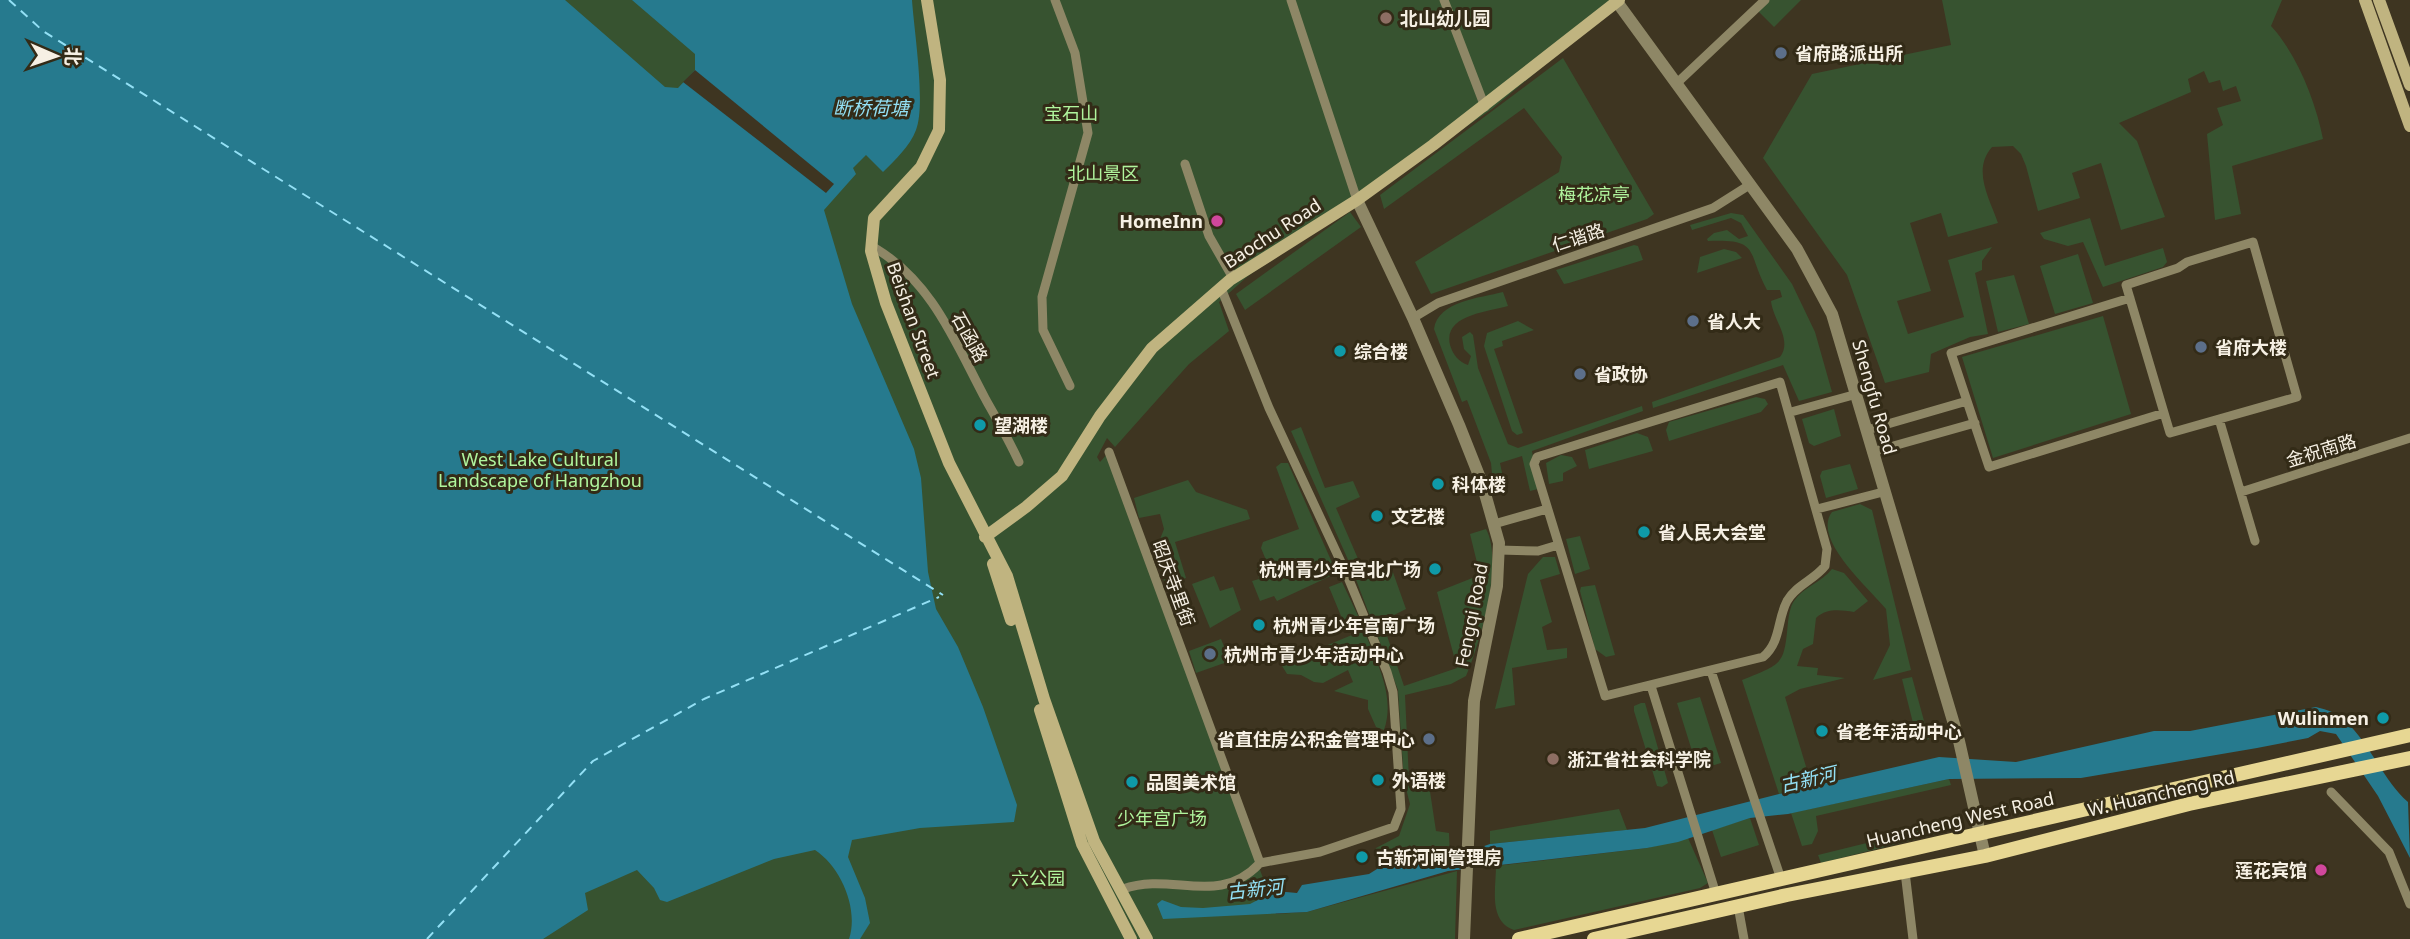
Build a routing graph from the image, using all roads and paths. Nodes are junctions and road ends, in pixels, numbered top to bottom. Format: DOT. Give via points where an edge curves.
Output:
graph roads {
  1 [pos="927,0"];
  2 [pos="1055,0"];
  3 [pos="1290,0"];
  4 [pos="1444,0"];
  5 [pos="1765,0"];
  6 [pos="2365,0"];
  7 [pos="2379,0"];
  8 [pos="1618,1"];
  9 [pos="1677,83"];
  10 [pos="2410,85"];
  11 [pos="1485,107"];
  12 [pos="2410,126"];
  13 [pos="1185,164"];
  14 [pos="1751,184"];
  15 [pos="1357,200"];
  16 [pos="871,251"];
  17 [pos="1233,278"];
  18 [pos="1221,288"];
  19 [pos="2130,298"];
  20 [pos="1413,318"];
  21 [pos="1070,386"];
  22 [pos="1857,394"];
  23 [pos="1967,401"];
  24 [pos="1791,412"];
  25 [pos="2164,413"];
  26 [pos="2219,419"];
  27 [pos="1975,424"];
  28 [pos="1867,430"];
  29 [pos="2410,438"];
  30 [pos="1109,452"];
  31 [pos="1872,452"];
  32 [pos="1019,463"];
  33 [pos="1883,492"];
  34 [pos="2241,492"];
  35 [pos="1547,509"];
  36 [pos="1817,509"];
  37 [pos="1494,524"];
  38 [pos="985,537"];
  39 [pos="2255,541"];
  40 [pos="1558,545"];
  41 [pos="1500,550"];
  42 [pos="1711,671"];
  43 [pos="1651,686"];
  44 [pos="2410,735"];
  45 [pos="2410,758"];
  46 [pos="2331,792"];
  47 [pos="1981,835"];
  48 [pos="1985,856"];
  49 [pos="1260,863"];
  50 [pos="1905,872"];
  51 [pos="1101,877"];
  52 [pos="1781,878"];
  53 [pos="1123,889"];
  54 [pos="1716,894"];
  55 [pos="2410,904"];
  56 [pos="1738,906"];
  57 [pos="1122,939"];
  58 [pos="1131,939"];
  59 [pos="1147,939"];
  60 [pos="1464,939"];
  61 [pos="1519,939"];
  62 [pos="1594,939"];
  63 [pos="1744,939"];
  64 [pos="1913,939"];
  1 -- 16 [label="main road, Beishan Street" via="940,80 939,130 921,167 874,218"];
  2 -- 21 [label="street" via="1075,53 1088,134 1042,297 1042,330"];
  3 -- 15 [label="street"];
  4 -- 11 [label="street"];
  5 -- 9 [label="street"];
  6 -- 12 [label="main road"];
  7 -- 10 [label="main road"];
  8 -- 9 [label="street, Shengfu Road"];
  8 -- 11 [label="main road, Baochu Road"];
  9 -- 14 [label="street, Shengfu Road"];
  11 -- 15 [label="main road, Baochu Road"];
  13 -- 17 [label="street" via="1209,236"];
  14 -- 20 [label="street, 仁谐路" via="1713,208 1438,303"];
  14 -- 22 [label="street, Shengfu Road" via="1822,294"];
  15 -- 17 [label="main road, Baochu Road"];
  15 -- 20 [label="street, Fengqi Road"];
  16 -- 32 [label="street, 石函路" via="875,248 901,264 917,280 954,335"];
  16 -- 38 [label="main road, Beishan Street" via="886,303 949,463"];
  17 -- 18 [label="main road, Baochu Road"];
  18 -- 38 [label="main road, Baochu Road" via="1152,348 1062,476"];
  18 -- 49 [label="street" via="1269,408 1387,671 1401,809 1394,827 1320,852"];
  19 -- 23 [label="street" via="1951,353"];
  19 -- 25 [label="street"];
  19 -- 26 [label="street" via="2126,285 2253,242 2297,397"];
  20 -- 37 [label="street, Fengqi Road" via="1459,425"];
  22 -- 24 [label="street"];
  22 -- 28 [label="street, Shengfu Road"];
  23 -- 27 [label="street"];
  23 -- 28 [label="street"];
  24 -- 35 [label="street" via="1780,382 1537,457 1534,464"];
  24 -- 36 [label="street"];
  25 -- 26 [label="street" via="2170,433"];
  25 -- 27 [label="street" via="1989,467"];
  26 -- 34 [label="street"];
  27 -- 31 [label="street"];
  28 -- 31 [label="street, Shengfu Road"];
  29 -- 34 [label="street, 金祝南路"];
  30 -- 49 [label="street, 昭庆寺里街"];
  31 -- 33 [label="street, Shengfu Road"];
  33 -- 36 [label="street"];
  33 -- 47 [label="street, Shengfu Road" via="1959,741"];
  34 -- 39 [label="street"];
  35 -- 37 [label="street"];
  35 -- 40 [label="street"];
  36 -- 42 [label="street" via="1827,559 1819,573 1790,596 1769,652"];
  37 -- 41 [label="street, Fengqi Road"];
  38 -- 51 [label="main road, Beishan Street" via="1082,844"];
  38 -- 53 [label="main road, Beishan Street" via="1007,576 1094,841"];
  40 -- 41 [label="street" via="1538,551"];
  40 -- 43 [label="street" via="1605,696"];
  41 -- 60 [label="street, Fengqi Road" via="1474,701"];
  42 -- 43 [label="street"];
  42 -- 52 [label="street"];
  43 -- 54 [label="street"];
  44 -- 47 [label="main road, Huancheng West Road"];
  45 -- 48 [label="main road, W. Huancheng Rd" via="2189,804"];
  46 -- 55 [label="street" via="2389,852"];
  47 -- 48 [label="street, Shengfu Road"];
  47 -- 52 [label="main road, Huancheng West Road"];
  48 -- 50 [label="main road, W. Huancheng Rd"];
  49 -- 53 [label="street" via="1246,878 1231,884 1140,883"];
  50 -- 56 [label="main road, W. Huancheng Rd"];
  50 -- 64 [label="street"];
  51 -- 57 [label="main road"];
  51 -- 58 [label="main road, Beishan Street"];
  52 -- 54 [label="main road, Huancheng West Road"];
  53 -- 59 [label="main road, Beishan Street"];
  54 -- 61 [label="main road, Huancheng West Road"];
  56 -- 62 [label="main road, W. Huancheng Rd"];
  56 -- 63 [label="street"];
}
